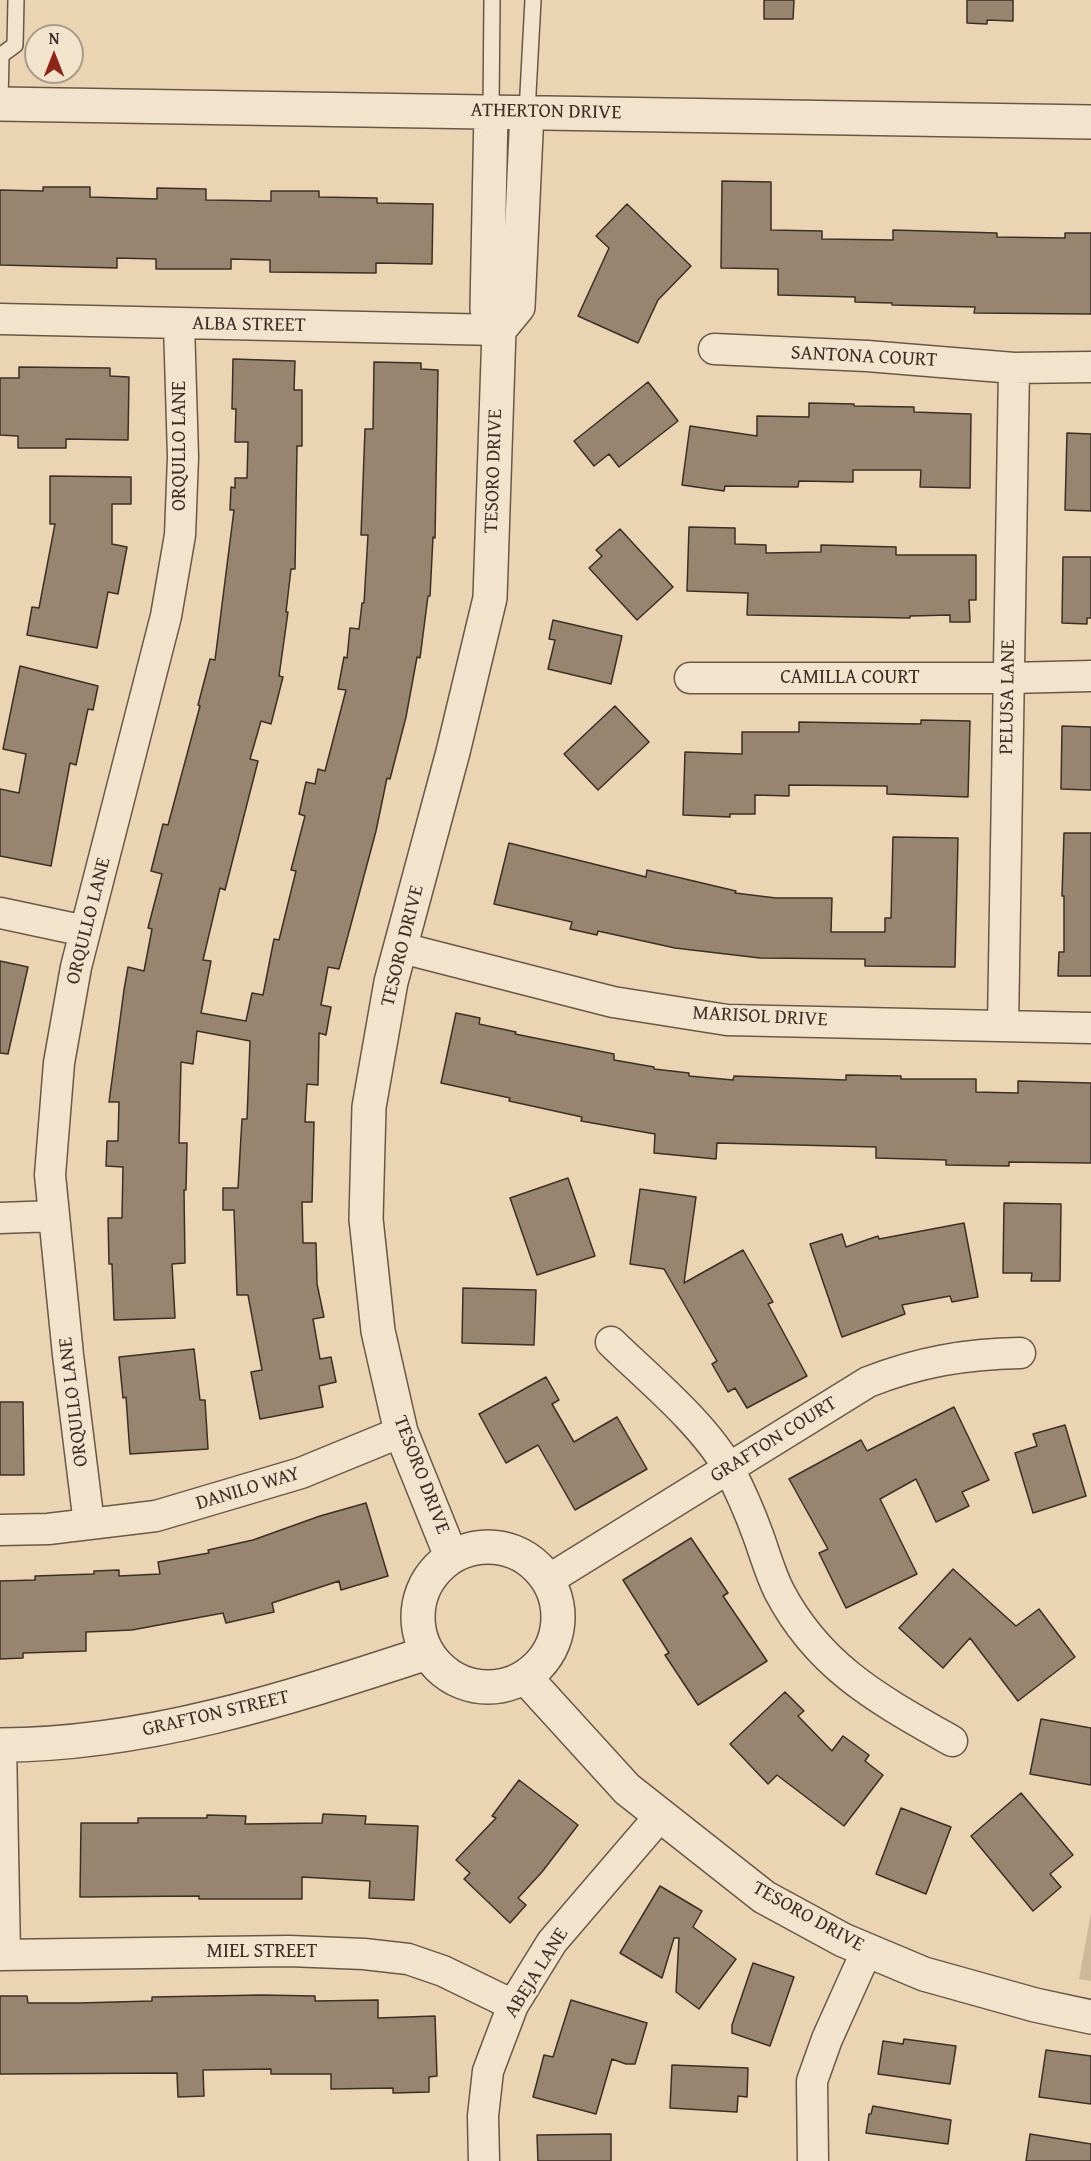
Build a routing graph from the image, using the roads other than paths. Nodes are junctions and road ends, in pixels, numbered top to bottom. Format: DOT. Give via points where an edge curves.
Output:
graph roads {
  1 [pos="16,0"];
  2 [pos="492,0"];
  3 [pos="533,0"];
  4 [pos="0,56"];
  5 [pos="0,104"];
  6 [pos="491,111"];
  7 [pos="527,112"];
  8 [pos="1091,122"];
  9 [pos="0,319"];
  10 [pos="179,324"];
  11 [pos="499,330"];
  12 [pos="714,349"];
  13 [pos="1091,367"];
  14 [pos="1014,368"];
  15 [pos="1091,676"];
  16 [pos="690,678"];
  17 [pos="1009,678"];
  18 [pos="0,913"];
  19 [pos="85,931"];
  20 [pos="402,948"];
  21 [pos="1003,1026"];
  22 [pos="1091,1028"];
  23 [pos="54,1216"];
  24 [pos="0,1218"];
  25 [pos="611,1342"];
  26 [pos="1020,1353"];
  27 [pos="401,1432"];
  28 [pos="728,1468"];
  29 [pos="89,1524"];
  30 [pos="0,1530"];
  31 [pos="451,1556"];
  32 [pos="548,1580"];
  33 [pos="427,1653"];
  34 [pos="525,1677"];
  35 [pos="952,1741"];
  36 [pos="1,1745"];
  37 [pos="660,1816"];
  38 [pos="867,1950"];
  39 [pos="3,1955"];
  40 [pos="513,2005"];
  41 [pos="1091,2017"];
  42 [pos="484,2161"];
  43 [pos="813,2161"];
  1 -- 4 [label="lane" via="15,45"];
  2 -- 6 [label="lane"];
  3 -- 7 [label="lane"];
  4 -- 5 [label="lane"];
  5 -- 6 [label="street, ATHERTON DRIVE"];
  6 -- 7 [label="street, ATHERTON DRIVE"];
  6 -- 11 [label="street, TESORO DRIVE" via="488,309"];
  7 -- 8 [label="street, ATHERTON DRIVE"];
  7 -- 11 [label="street" via="518,308"];
  9 -- 10 [label="street, ALBA STREET"];
  10 -- 11 [label="street, ALBA STREET"];
  10 -- 19 [label="street, ORQULLO LANE" via="183,457 180,535 166,616"];
  11 -- 20 [label="street, TESORO DRIVE" via="490,598"];
  12 -- 14 [label="street, SANTONA COURT"];
  13 -- 14 [label="street, SANTONA COURT"];
  14 -- 17 [label="street, PELUSA LANE"];
  15 -- 17 [label="street, CAMILLA COURT"];
  16 -- 17 [label="street, CAMILLA COURT"];
  17 -- 21 [label="street, PELUSA LANE"];
  18 -- 19 [label="street"];
  19 -- 23 [label="street, ORQULLO LANE" via="59,1063 50,1175"];
  20 -- 21 [label="street, MARISOL DRIVE" via="612,1002 727,1020"];
  20 -- 27 [label="street, TESORO DRIVE" via="391,982 369,1107 366,1219 378,1330"];
  21 -- 22 [label="street, MARISOL DRIVE"];
  23 -- 24 [label="street"];
  23 -- 29 [label="street, ORQULLO LANE"];
  25 -- 28 [label="street" via="705,1434"];
  26 -- 28 [label="street, GRAFTON COURT" via="949,1358 867,1382"];
  27 -- 29 [label="street, DANILO WAY" via="301,1473 156,1516"];
  27 -- 31 [label="street, TESORO DRIVE"];
  28 -- 32 [label="street, GRAFTON COURT"];
  28 -- 35 [label="street" via="778,1590 814,1643 882,1702"];
  29 -- 30 [label="street, DANILO WAY"];
  31 -- 32 [label="street" via="475,1547 505,1548 528,1558"];
  31 -- 33 [label="street" via="432,1574 419,1599 418,1627"];
  32 -- 34 [label="street" via="558,1608 557,1633 544,1659"];
  33 -- 34 [label="street" via="444,1672 471,1685 503,1685"];
  33 -- 36 [label="street, GRAFTON STREET" via="321,1688 195,1722 105,1738"];
  34 -- 37 [label="street, TESORO DRIVE" via="627,1790"];
  36 -- 39 [label="street"];
  37 -- 38 [label="street, TESORO DRIVE" via="764,1897"];
  37 -- 40 [label="street, ABEJA LANE" via="552,1942"];
  38 -- 41 [label="street, TESORO DRIVE" via="924,1974"];
  38 -- 43 [label="street" via="812,2081"];
  39 -- 40 [label="street, MIEL STREET" via="289,1951 364,1954 408,1959 443,1971"];
  40 -- 42 [label="street, ABEJA LANE" via="488,2071"];
}
